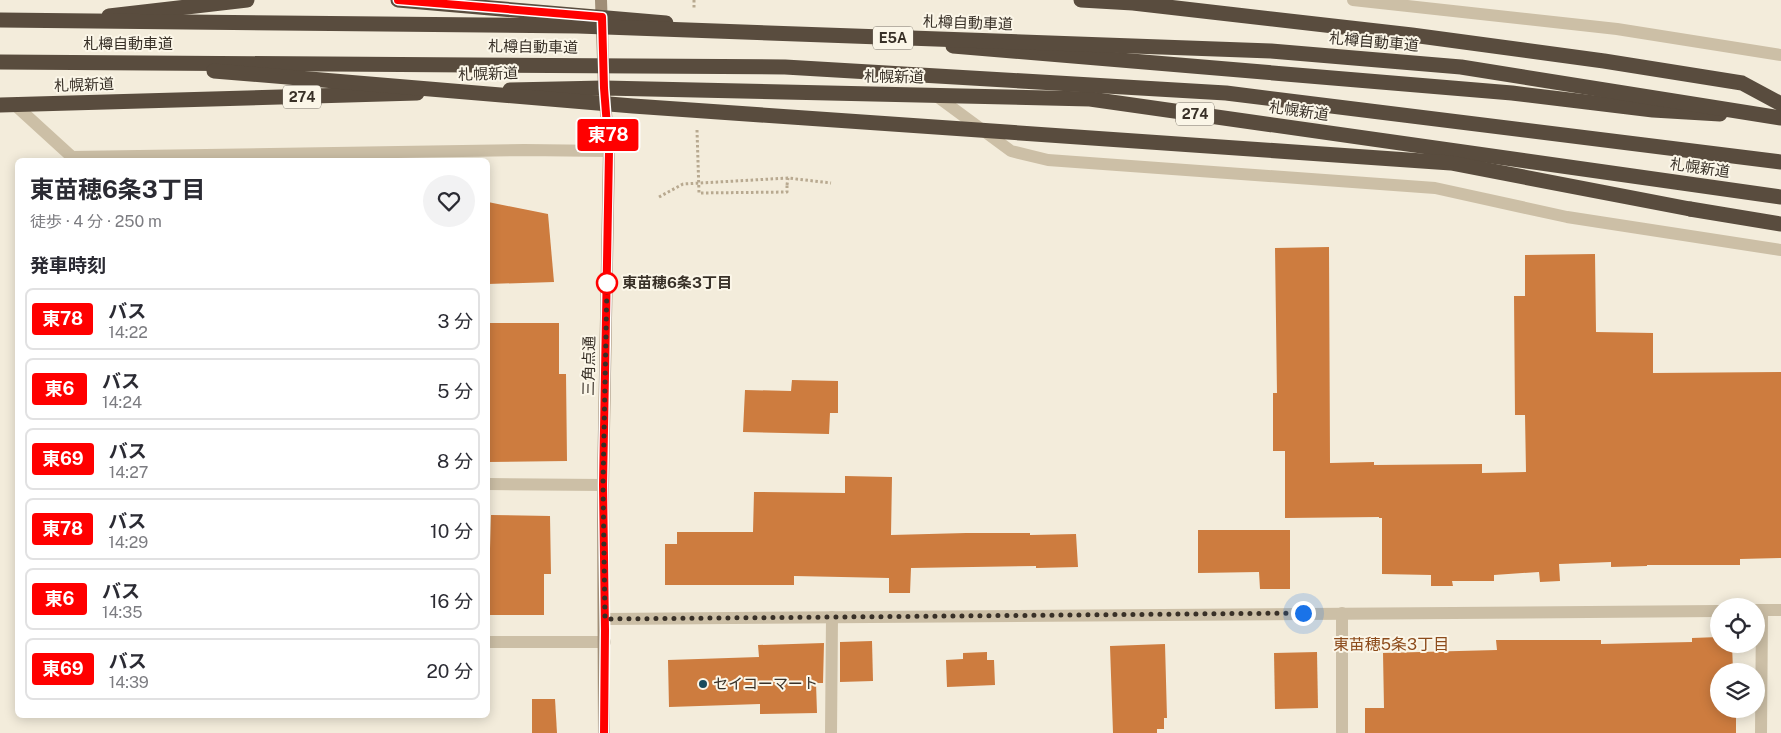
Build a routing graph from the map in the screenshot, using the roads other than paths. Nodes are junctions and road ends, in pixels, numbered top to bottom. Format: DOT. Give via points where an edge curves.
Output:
graph roads {
  1 [pos="247,0"];
  2 [pos="398,0"];
  3 [pos="602,0"];
  4 [pos="1081,0"];
  5 [pos="1353,0"];
  6 [pos="602,17"];
  7 [pos="0,20"];
  8 [pos="76,20"];
  9 [pos="1781,54"];
  10 [pos="0,62"];
  11 [pos="102,62"];
  12 [pos="604,88"];
  13 [pos="935,95"];
  14 [pos="1781,104"];
  15 [pos="8,105"];
  16 [pos="1781,117"];
  17 [pos="609,151"];
  18 [pos="1781,162"];
  19 [pos="1781,197"];
  20 [pos="1781,224"];
  21 [pos="1781,250"];
  22 [pos="490,484"];
  23 [pos="603,485"];
  24 [pos="1765,610"];
  25 [pos="1781,610"];
  26 [pos="1710,611"];
  27 [pos="1342,613"];
  28 [pos="832,617"];
  29 [pos="605,619"];
  30 [pos="490,642"];
  31 [pos="605,642"];
  32 [pos="1760,653"];
  33 [pos="604,733"];
  34 [pos="831,733"];
  35 [pos="1342,733"];
  36 [pos="1761,733"];
  1 -- 8 [label="highway, bridge"];
  2 -- 6 [label="highway"];
  3 -- 6 [label="street, 三角点通"];
  4 -- 14 [label="highway" via="1412,35 1604,61 1742,83"];
  5 -- 9 [label="street" via="1617,30"];
  6 -- 12 [label="street, 三角点通"];
  6 -- 16 [label="highway" via="1492,92 1653,110"];
  7 -- 8 [label="highway, 札樽自動車道 / E5A, bridge"];
  8 -- 16 [label="highway, 札樽自動車道 / E5A, bridge" via="588,26 1271,51 1461,67"];
  10 -- 11 [label="highway, 札樽自動車道, bridge"];
  11 -- 18 [label="highway, 札樽自動車道, bridge" via="785,67 1226,93"];
  11 -- 20 [label="highway, bridge" via="643,107 1451,163"];
  12 -- 13 [label="highway, 札幌新道 / 274"];
  12 -- 15 [label="highway, 札幌新道 / 274"];
  12 -- 17 [label="street, 三角点通"];
  13 -- 19 [label="highway, 札幌新道 / 274" via="1090,99"];
  13 -- 21 [label="street" via="1011,151 1048,160 1435,188 1567,217"];
  15 -- 17 [label="street" via="72,157"];
  17 -- 23 [label="street, 三角点通"];
  22 -- 23 [label="street"];
  23 -- 29 [label="street, 三角点通"];
  24 -- 25 [label="street"];
  26 -- 27 [label="street"];
  27 -- 28 [label="street"];
  27 -- 35 [label="street"];
  28 -- 29 [label="street"];
  28 -- 34 [label="street"];
  29 -- 31 [label="street, 三角点通"];
  30 -- 31 [label="street"];
  31 -- 33 [label="street, 三角点通"];
  32 -- 36 [label="street"];
}
